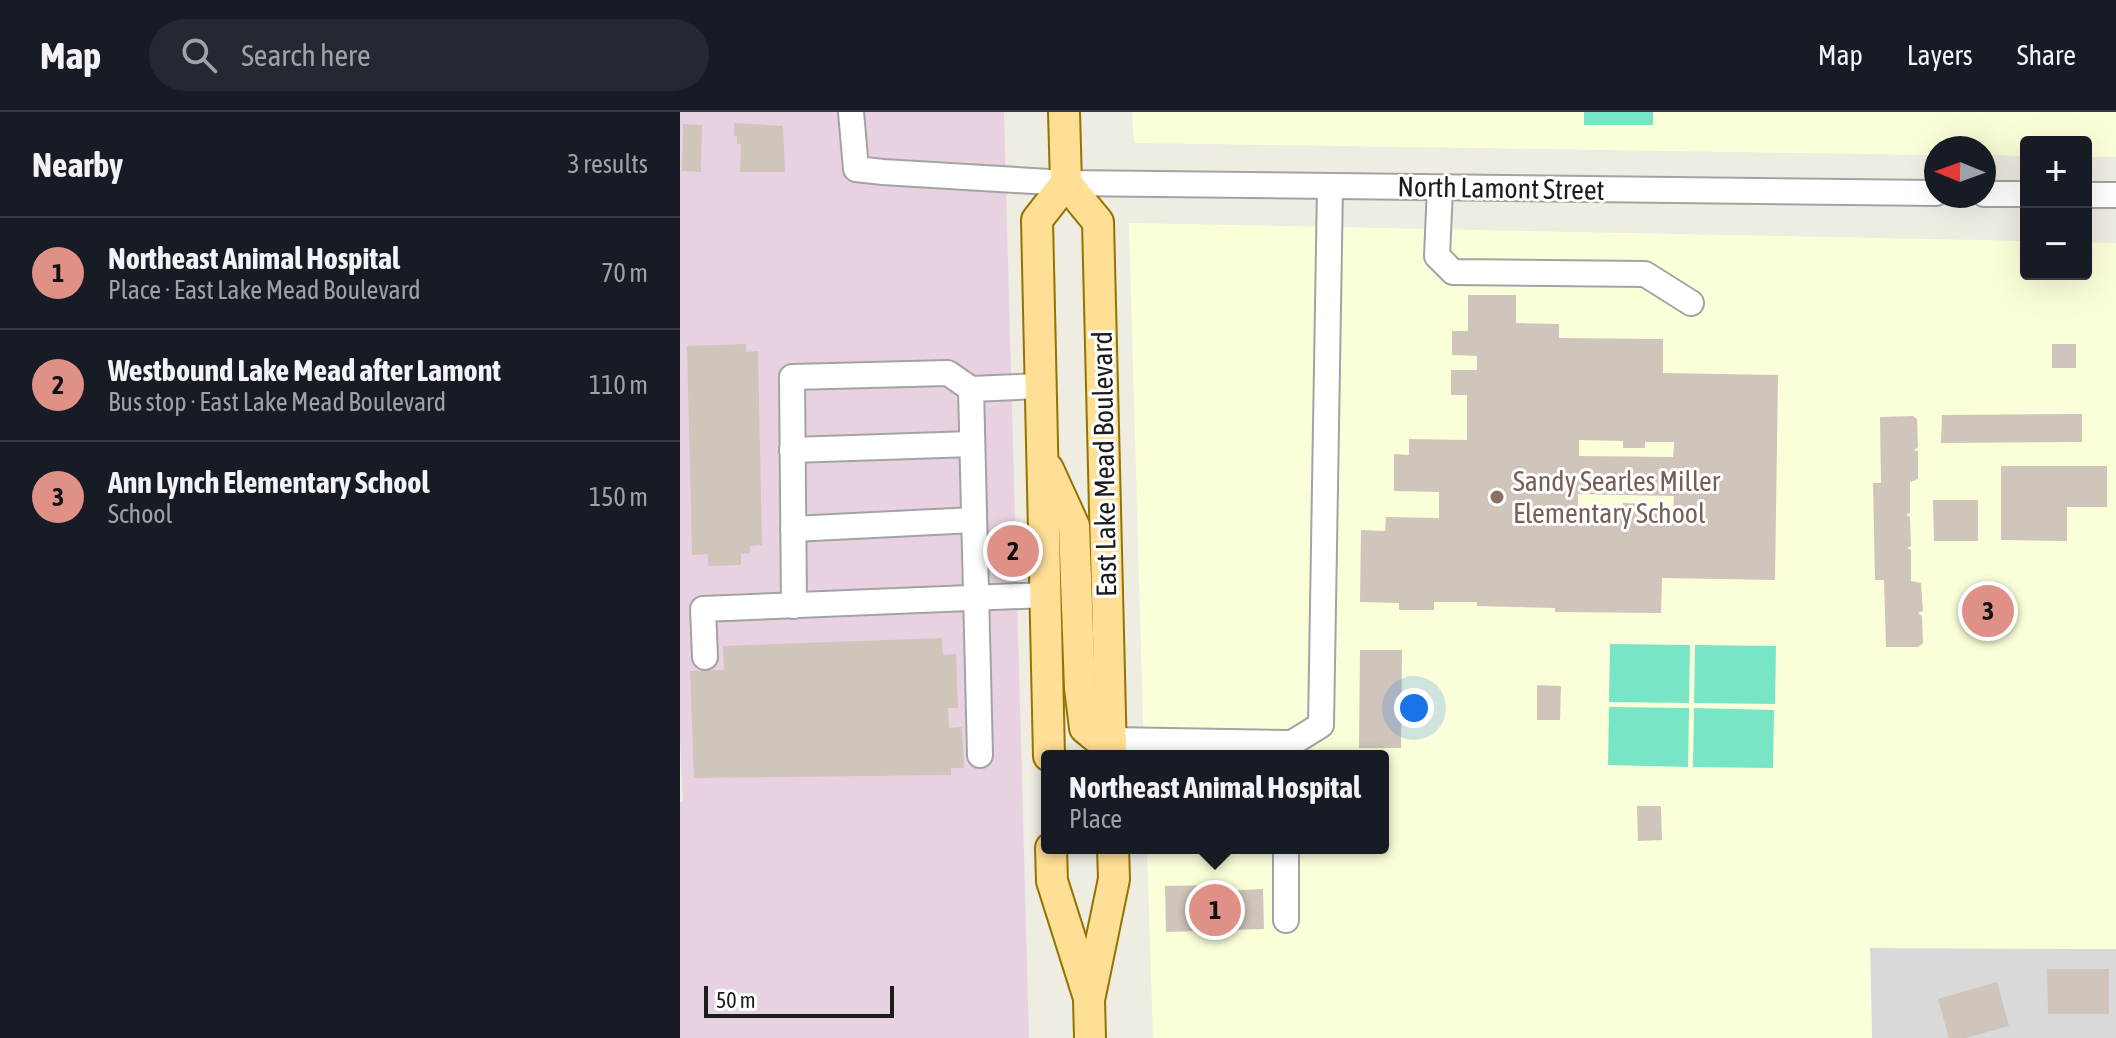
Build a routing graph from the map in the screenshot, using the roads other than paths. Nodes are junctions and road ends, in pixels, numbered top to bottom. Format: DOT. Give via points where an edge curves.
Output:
graph roads {
  1 [pos="851,112"];
  2 [pos="1064,112"];
  3 [pos="1066,183"];
  4 [pos="1330,187"];
  5 [pos="1440,188"];
  6 [pos="1924,193"];
  7 [pos="1996,194"];
  8 [pos="2020,194"];
  9 [pos="2092,195"];
  10 [pos="2116,195"];
  11 [pos="1691,303"];
  12 [pos="1040,386"];
  13 [pos="971,389"];
  14 [pos="972,444"];
  15 [pos="792,450"];
  16 [pos="1042,457"];
  17 [pos="974,520"];
  18 [pos="793,529"];
  19 [pos="1045,595"];
  20 [pos="976,598"];
  21 [pos="794,606"];
  22 [pos="705,657"];
  23 [pos="1111,748"];
  24 [pos="1049,750"];
  25 [pos="980,755"];
  26 [pos="1051,854"];
  27 [pos="1113,854"];
  28 [pos="1286,854"];
  29 [pos="1286,920"];
  30 [pos="1089,1000"];
  31 [pos="1090,1038"];
  1 -- 3 [label="street, North Lamont Street" via="856,169"];
  2 -- 3 [label="main road"];
  3 -- 4 [label="street, North Lamont Street"];
  3 -- 12 [label="main road" via="1037,220"];
  3 -- 23 [label="main road, East Lake Mead Boulevard" via="1098,222"];
  4 -- 5 [label="street, North Lamont Street"];
  4 -- 23 [label="street" via="1321,725 1292,743"];
  5 -- 6 [label="street, North Lamont Street"];
  5 -- 11 [label="street" via="1437,256 1453,272 1645,274"];
  7 -- 8 [label="street"];
  9 -- 10 [label="street"];
  12 -- 13 [label="street"];
  12 -- 16 [label="main road"];
  13 -- 14 [label="street"];
  13 -- 15 [label="street" via="948,373 792,377"];
  14 -- 15 [label="street"];
  14 -- 17 [label="street"];
  15 -- 18 [label="street"];
  16 -- 19 [label="main road"];
  16 -- 23 [label="main road" via="1074,526 1085,728"];
  17 -- 18 [label="street"];
  17 -- 20 [label="street"];
  18 -- 21 [label="street"];
  19 -- 20 [label="street"];
  19 -- 24 [label="main road"];
  20 -- 21 [label="street"];
  20 -- 25 [label="street"];
  21 -- 22 [label="street" via="703,609"];
  26 -- 30 [label="main road" via="1052,881"];
  27 -- 30 [label="main road" via="1114,879"];
  28 -- 29 [label="street"];
  30 -- 31 [label="main road"];
}
